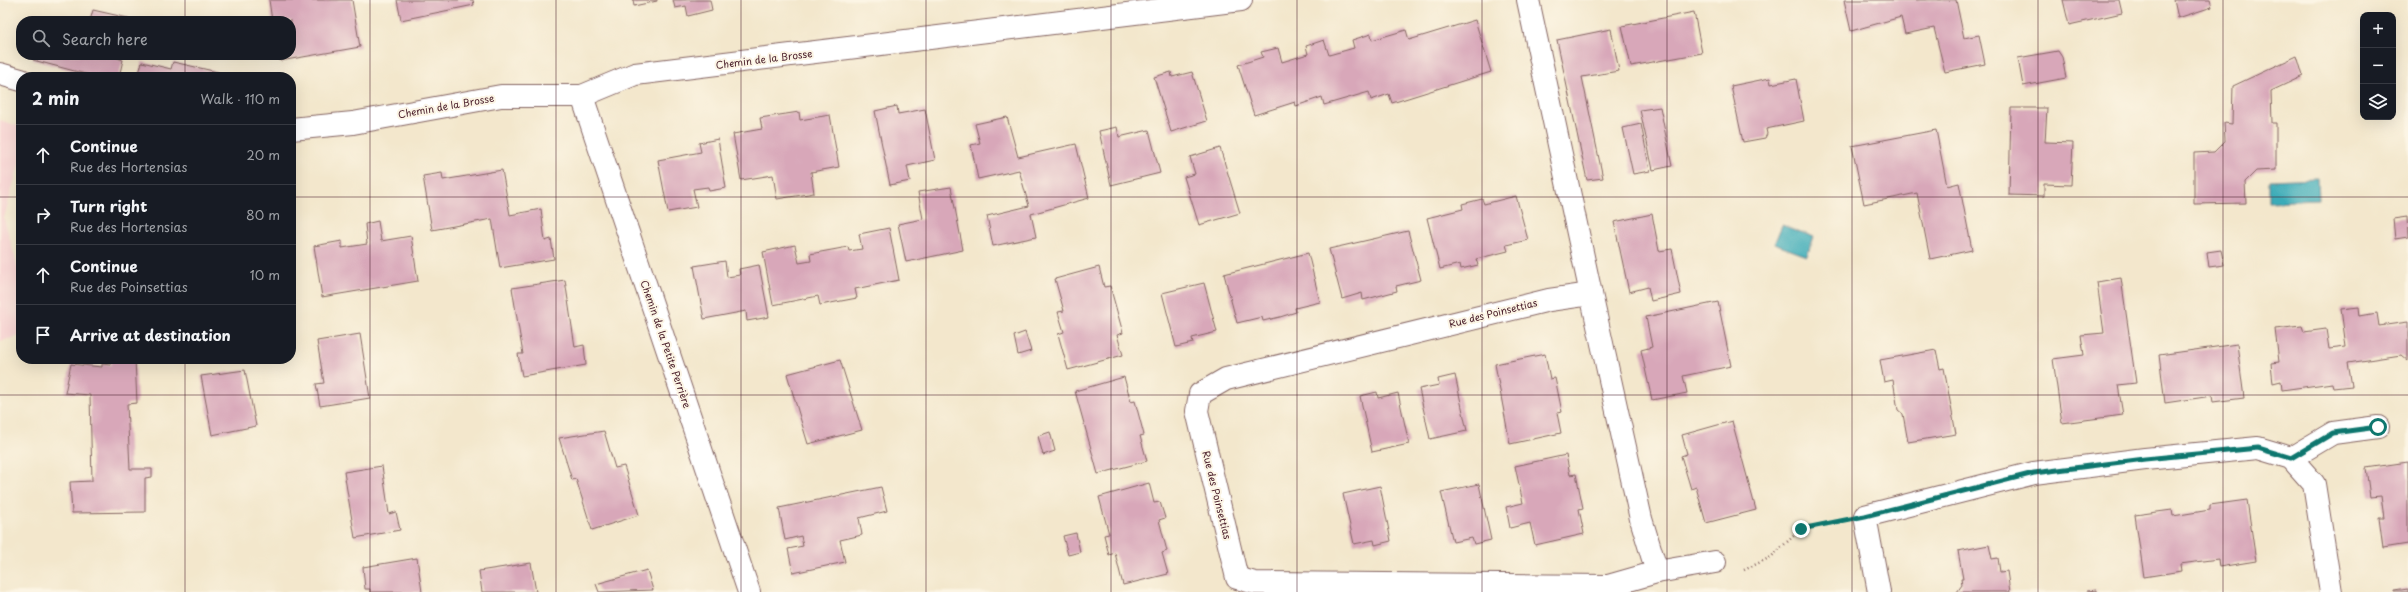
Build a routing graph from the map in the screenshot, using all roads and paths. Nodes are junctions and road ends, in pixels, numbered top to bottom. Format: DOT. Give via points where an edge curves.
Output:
graph roads {
  1 [pos="1242,0"];
  2 [pos="1528,0"];
  3 [pos="0,74"];
  4 [pos="16,79"];
  5 [pos="582,96"];
  6 [pos="296,129"];
  7 [pos="1591,294"];
  8 [pos="2378,427"];
  9 [pos="2291,458"];
  10 [pos="1865,516"];
  11 [pos="1714,562"];
  12 [pos="1657,572"];
  13 [pos="749,592"];
  14 [pos="1879,592"];
  15 [pos="2331,592"];
  1 -- 5 [label="street, Chemin de la Brosse" via="635,74"];
  2 -- 7 [label="street"];
  3 -- 4 [label="street"];
  5 -- 6 [label="street, Chemin de la Brosse" via="501,96 353,123"];
  5 -- 13 [label="street, Chemin de la Petite Perrière"];
  7 -- 12 [label="street" via="1641,519"];
  7 -- 12 [label="street, Rue des Poinsettias" via="1549,300 1226,379 1200,394 1198,419 1237,578 1255,583 1608,586"];
  8 -- 9 [label="street" via="2333,433"];
  9 -- 10 [label="street" via="2258,448 2034,473"];
  9 -- 15 [label="street" via="2314,484"];
  10 -- 11 [label="path" via="1801,529 1771,557 1738,573"];
  10 -- 14 [label="street"];
  11 -- 12 [label="street, Rue des Poinsettias"];
}
